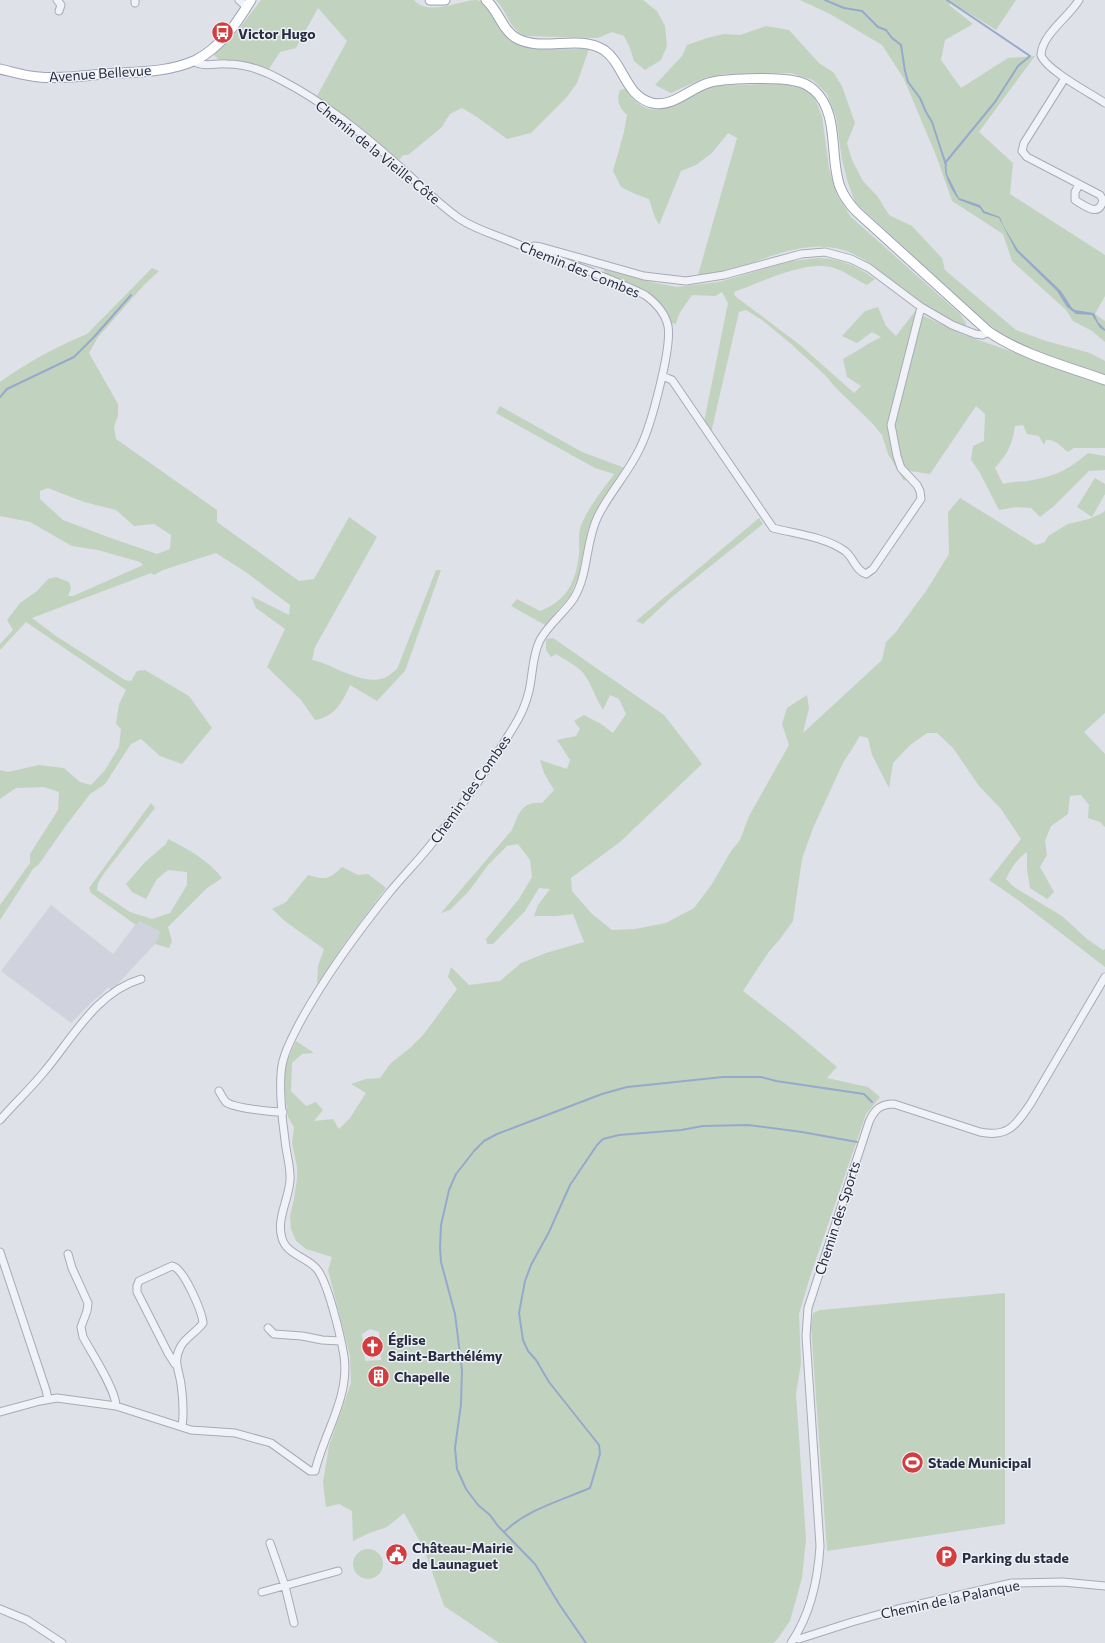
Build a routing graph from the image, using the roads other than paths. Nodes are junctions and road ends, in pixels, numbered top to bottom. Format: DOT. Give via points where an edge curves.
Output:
graph roads {
  1 [pos="57,0"];
  2 [pos="239,0"];
  3 [pos="430,0"];
  4 [pos="445,0"];
  5 [pos="486,0"];
  6 [pos="1079,0"];
  7 [pos="249,4"];
  8 [pos="59,11"];
  9 [pos="200,58"];
  10 [pos="219,64"];
  11 [pos="0,68"];
  12 [pos="1065,78"];
  13 [pos="1105,103"];
  14 [pos="1079,184"];
  15 [pos="447,208"];
  16 [pos="531,250"];
  17 [pos="921,308"];
  18 [pos="989,332"];
  19 [pos="662,376"];
  20 [pos="1105,380"];
  21 [pos="1105,977"];
  22 [pos="141,979"];
  23 [pos="219,1090"];
  24 [pos="283,1112"];
  25 [pos="0,1120"];
  26 [pos="0,1252"];
  27 [pos="68,1254"];
  28 [pos="268,1328"];
  29 [pos="340,1341"];
  30 [pos="176,1364"];
  31 [pos="48,1399"];
  32 [pos="116,1406"];
  33 [pos="0,1412"];
  34 [pos="182,1427"];
  35 [pos="270,1543"];
  36 [pos="338,1572"];
  37 [pos="285,1586"];
  38 [pos="1105,1586"];
  39 [pos="262,1592"];
  40 [pos="0,1609"];
  41 [pos="294,1623"];
  42 [pos="799,1639"];
  43 [pos="62,1643"];
  44 [pos="791,1643"];
  1 -- 8 [label="street" via="61,5"];
  2 -- 7 [label="street"];
  3 -- 4 [label="main road"];
  5 -- 18 [label="main road" via="495,9 506,28 519,39 531,43 587,44 606,51 635,93 653,103 668,102 707,84 721,81 788,80 810,87 826,107 838,177 842,191 850,204"];
  6 -- 12 [label="street" via="1056,26 1041,55 1046,64"];
  7 -- 9 [label="main road" via="228,34"];
  9 -- 10 [label="street, Chemin de la Vieille Côte"];
  9 -- 10 [label="street, Chemin de la Vieille Côte" via="200,64"];
  9 -- 11 [label="main road, Avenue Bellevue" via="163,69 60,77 28,76"];
  10 -- 15 [label="street, Chemin de la Vieille Côte" via="259,70 294,87 381,151"];
  12 -- 13 [label="street"];
  12 -- 14 [label="street" via="1022,150 1027,157"];
  15 -- 16 [label="street, Chemin des Combes" via="467,223"];
  16 -- 17 [label="street" via="534,246 541,247 644,276 686,281 724,276 801,254 825,252 851,259 869,268"];
  16 -- 19 [label="street, Chemin des Combes" via="633,289 657,305 665,316 669,330"];
  17 -- 18 [label="street" via="975,334"];
  17 -- 19 [label="street" via="891,425 901,468 917,485 921,499 873,569 866,574 851,557 835,546 819,539 773,528 672,380"];
  18 -- 20 [label="main road" via="1019,349"];
  19 -- 24 [label="street, Chemin des Combes" via="647,433 639,451 599,514 593,529 588,543 582,583 573,600 539,642 529,691 519,718 464,801 342,955 299,1023 282,1062 280,1076"];
  21 -- 44 [label="street, Chemin des Sports" via="1031,1103 1009,1130 991,1134 980,1132 894,1104 880,1107 871,1118 808,1308 807,1350 820,1546 811,1598 801,1628"];
  22 -- 25 [label="street" via="106,999 80,1024 44,1072"];
  23 -- 24 [label="street" via="225,1101 231,1105"];
  24 -- 29 [label="street, Chemin des Combes" via="291,1177 280,1224 283,1244 315,1266 320,1274 330,1300"];
  26 -- 31 [label="street"];
  27 -- 32 [label="street" via="88,1303 81,1327 83,1337 111,1390"];
  28 -- 29 [label="street" via="274,1334"];
  29 -- 34 [label="street, Chemin des Combes" via="345,1368 343,1387 315,1472 271,1442 235,1433 204,1432"];
  30 -- 30 [label="street" via="180,1346 203,1323 201,1311 180,1270 172,1266 139,1281 137,1292"];
  30 -- 34 [label="street" via="181,1382"];
  31 -- 32 [label="street"];
  31 -- 33 [label="street"];
  32 -- 34 [label="street"];
  35 -- 37 [label="street"];
  36 -- 37 [label="street"];
  37 -- 39 [label="street"];
  37 -- 41 [label="street"];
  38 -- 42 [label="street, Chemin de la Palanque" via="1063,1582 1012,1583 898,1609"];
  40 -- 43 [label="street" via="27,1620"];
}
